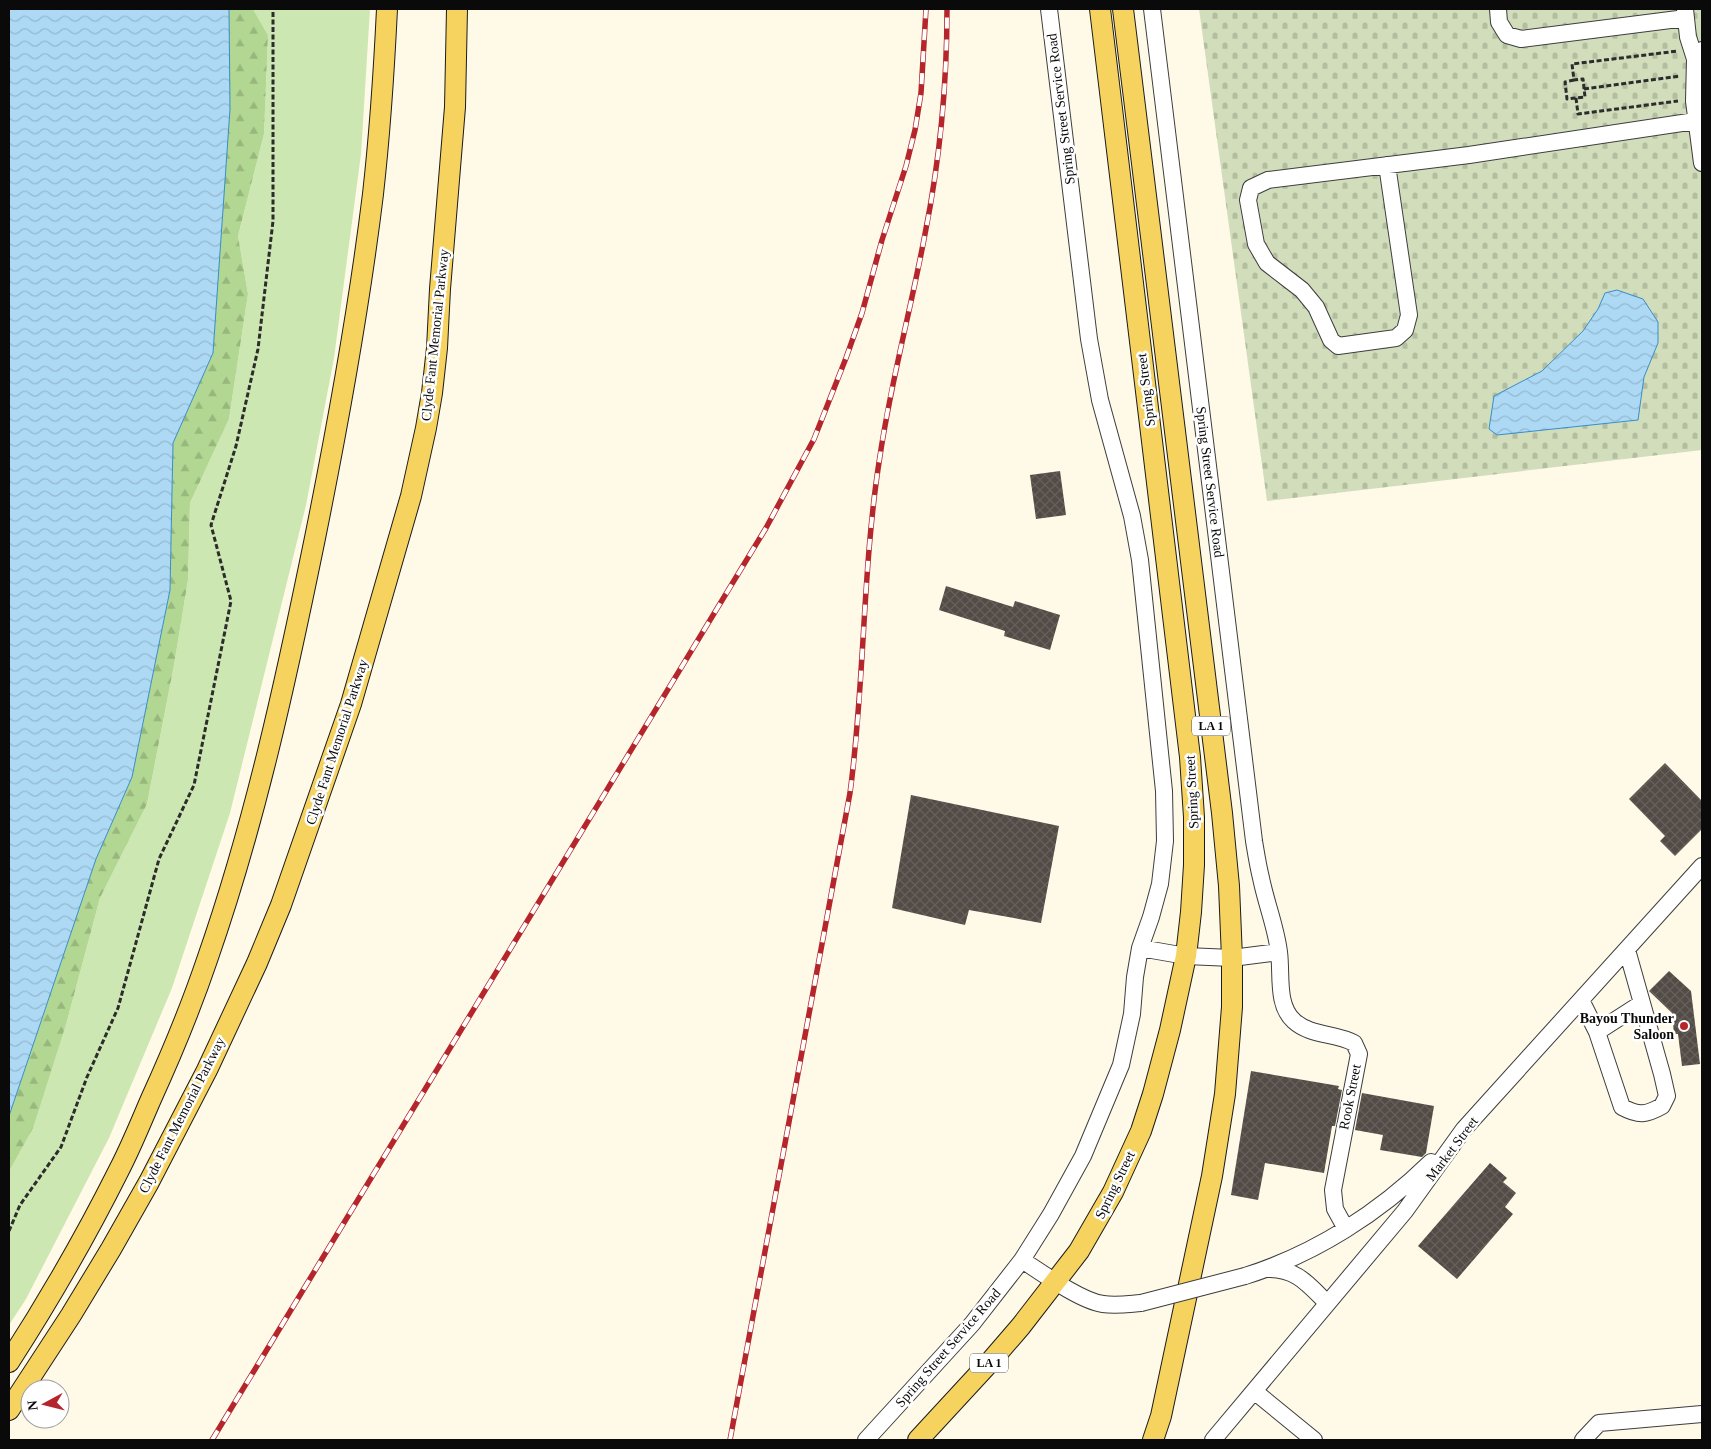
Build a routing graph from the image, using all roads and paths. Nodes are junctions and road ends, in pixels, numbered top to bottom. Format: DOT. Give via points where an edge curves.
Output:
graph roads {
  1 [pos="273,9"];
  2 [pos="387,9"];
  3 [pos="457,9"];
  4 [pos="1049,9"];
  5 [pos="1100,9"];
  6 [pos="1123,9"];
  7 [pos="1152,9"];
  8 [pos="1498,9"];
  9 [pos="1686,14"];
  10 [pos="1696,58"];
  11 [pos="1574,80"];
  12 [pos="1584,89"];
  13 [pos="1576,98"];
  14 [pos="1694,99"];
  15 [pos="1700,121"];
  16 [pos="1702,163"];
  17 [pos="1387,165"];
  18 [pos="1702,866"];
  19 [pos="1140,948"];
  20 [pos="1627,950"];
  21 [pos="1279,952"];
  22 [pos="1186,956"];
  23 [pos="1232,958"];
  24 [pos="1581,1000"];
  25 [pos="1642,1003"];
  26 [pos="1596,1032"];
  27 [pos="1464,1129"];
  28 [pos="1346,1229"];
  29 [pos="9,1230"];
  30 [pos="1022,1260"];
  31 [pos="1265,1270"];
  32 [pos="1056,1281"];
  33 [pos="1327,1303"];
  34 [pos="9,1362"];
  35 [pos="1254,1391"];
  36 [pos="9,1410"];
  37 [pos="1702,1414"];
  38 [pos="866,1440"];
  39 [pos="918,1440"];
  40 [pos="1154,1440"];
  41 [pos="1213,1440"];
  42 [pos="1314,1440"];
  43 [pos="1583,1440"];
  1 -- 29 [label="path" via="273,221 258,349 236,446 211,525 231,601 194,785 159,859 118,1008 87,1077 61,1147 20,1205"];
  2 -- 34 [label="main road" via="373,193 349,360 299,617 247,831 207,962 170,1057 124,1159 78,1249"];
  3 -- 36 [label="main road, Clyde Fant Memorial Parkway" via="453,134 432,393 411,496 350,704 276,920 206,1070 111,1249"];
  4 -- 19 [label="street, Spring Street Service Road" via="1089,339 1100,400 1132,516 1140,560 1164,790 1165,841 1160,884"];
  5 -- 22 [label="main road, Spring Street / LA 1" via="1190,757 1194,865"];
  6 -- 23 [label="main road, Spring Street / LA 1" via="1222,812"];
  7 -- 21 [label="street, Spring Street Service Road" via="1254,840"];
  8 -- 9 [label="street" via="1499,22 1507,35 1521,39"];
  9 -- 10 [label="street"];
  10 -- 11 [label="path" via="1572,64"];
  10 -- 12 [label="path"];
  10 -- 14 [label="street"];
  11 -- 12 [label="path" via="1583,80"];
  11 -- 13 [label="path" via="1565,82 1567,99"];
  12 -- 13 [label="path" via="1585,97"];
  13 -- 14 [label="path" via="1578,114"];
  14 -- 15 [label="street"];
  15 -- 16 [label="street"];
  15 -- 17 [label="street"];
  17 -- 17 [label="street" via="1268,180 1251,188 1248,200 1256,244 1267,263 1302,290 1316,307 1331,340 1338,346 1396,338 1405,330 1409,316"];
  18 -- 20 [label="street, Market Street"];
  19 -- 22 [label="street"];
  19 -- 30 [label="street, Spring Street Service Road" via="1132,1014 1121,1064 1083,1156"];
  20 -- 24 [label="street, Market Street"];
  20 -- 25 [label="street"];
  21 -- 23 [label="street"];
  21 -- 28 [label="street, Rook Street" via="1282,995 1289,1016 1307,1029 1347,1039 1354,1043 1359,1054 1333,1190 1336,1209"];
  22 -- 23 [label="street"];
  22 -- 32 [label="main road, Spring Street / LA 1" via="1170,1030 1141,1131 1097,1222"];
  23 -- 40 [label="main road, Spring Street / LA 1" via="1232,1007 1219,1135"];
  24 -- 26 [label="street"];
  24 -- 27 [label="street, Market Street"];
  25 -- 26 [label="street"];
  25 -- 26 [label="street" via="1667,1096 1662,1106 1636,1115 1622,1108"];
  27 -- 28 [label="street" via="1408,1185"];
  27 -- 33 [label="street, Market Street" via="1405,1211"];
  28 -- 31 [label="street"];
  30 -- 32 [label="street"];
  30 -- 38 [label="street, Spring Street Service Road" via="972,1324"];
  31 -- 32 [label="street, bridge" via="1119,1306 1088,1300"];
  31 -- 33 [label="street" via="1292,1272"];
  32 -- 39 [label="main road, Spring Street / LA 1" via="990,1362"];
  33 -- 35 [label="street, Market Street"];
  35 -- 41 [label="street, Market Street"];
  35 -- 42 [label="street"];
  37 -- 43 [label="street" via="1599,1422"];
}
